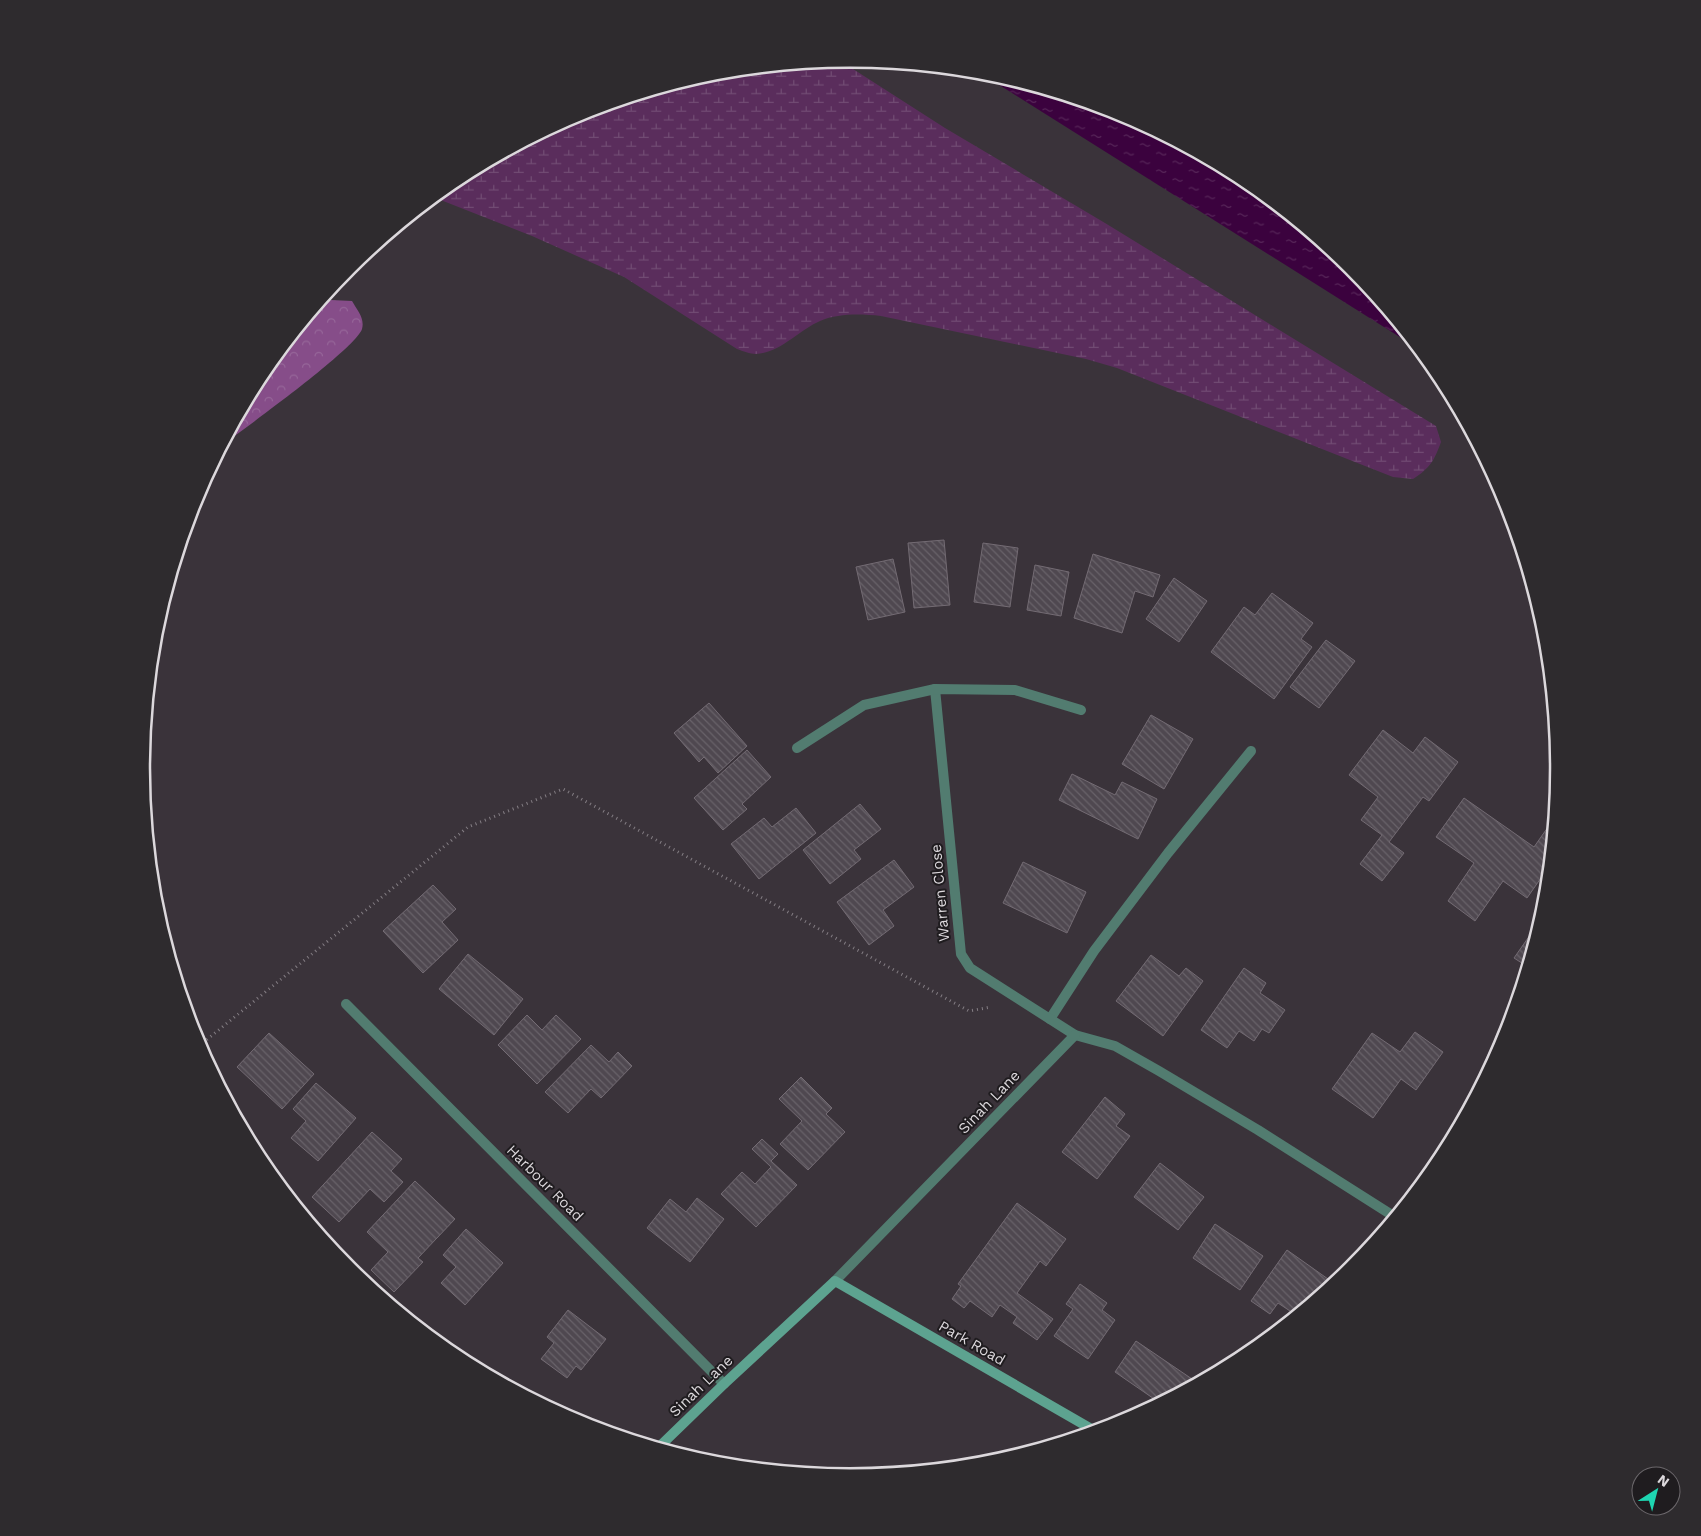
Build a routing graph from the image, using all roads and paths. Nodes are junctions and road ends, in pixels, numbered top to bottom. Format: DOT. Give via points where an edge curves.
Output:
graph roads {
  1 [pos="935,689"];
  2 [pos="1081,710"];
  3 [pos="797,748"];
  4 [pos="1251,751"];
  5 [pos="1024,1002"];
  6 [pos="346,1004"];
  7 [pos="1050,1019"];
  8 [pos="1075,1035"];
  9 [pos="205,1041"];
  10 [pos="1390,1214"];
  11 [pos="835,1281"];
  12 [pos="724,1384"];
  13 [pos="1087,1427"];
  14 [pos="663,1443"];
  1 -- 2 [label="street" via="1015,690"];
  1 -- 3 [label="street" via="864,705"];
  1 -- 5 [label="street, Warren Close" via="960,954 970,968"];
  4 -- 7 [label="street" via="1094,951"];
  5 -- 7 [label="street, Warren Close"];
  5 -- 9 [label="path" via="969,1011 563,789 468,827"];
  6 -- 12 [label="street, Harbour Road"];
  7 -- 8 [label="street, Warren Close"];
  8 -- 10 [label="street" via="1115,1046 1258,1130"];
  8 -- 11 [label="street, Sinah Lane"];
  11 -- 12 [label="street, Sinah Lane"];
  11 -- 13 [label="street, Park Road"];
  12 -- 14 [label="street, Sinah Lane"];
}
